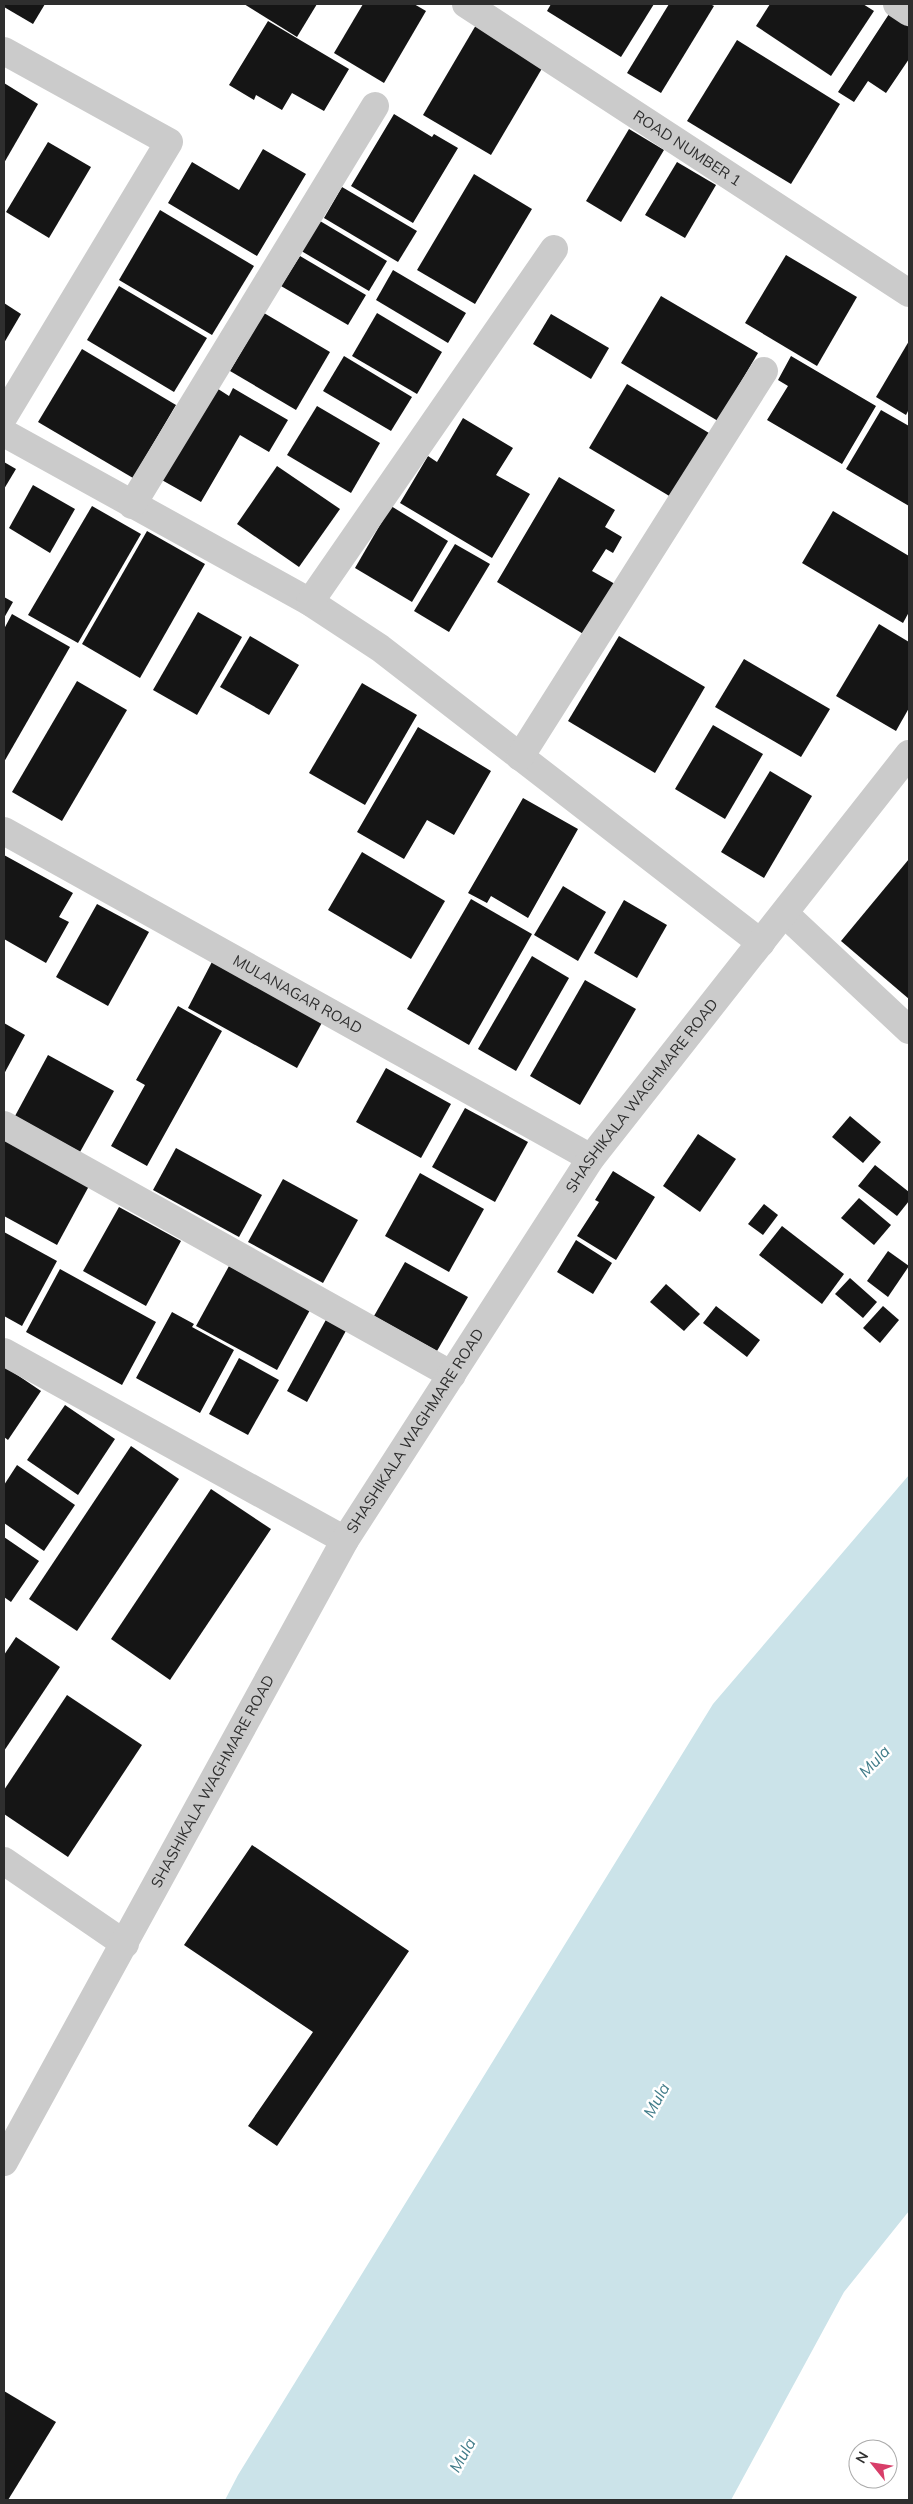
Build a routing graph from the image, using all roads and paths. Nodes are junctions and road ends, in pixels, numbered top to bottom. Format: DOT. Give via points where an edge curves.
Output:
graph roads {
  1 [pos="466,4"];
  2 [pos="897,4"];
  3 [pos="909,12"];
  4 [pos="4,51"];
  5 [pos="375,106"];
  6 [pos="554,249"];
  7 [pos="909,293"];
  8 [pos="764,371"];
  9 [pos="4,416"];
  10 [pos="4,433"];
  11 [pos="132,505"];
  12 [pos="310,602"];
  13 [pos="909,754"];
  14 [pos="520,757"];
  15 [pos="4,831"];
  16 [pos="785,914"];
  17 [pos="762,943"];
  18 [pos="909,1030"];
  19 [pos="4,1125"];
  20 [pos="590,1158"];
  21 [pos="4,1352"];
  22 [pos="452,1375"];
  23 [pos="345,1540"];
  24 [pos="4,1861"];
  25 [pos="125,1944"];
  26 [pos="4,2162"];
  1 -- 7 [label="street, ROAD NUMBER 1"];
  2 -- 3 [label="street"];
  4 -- 9 [label="street" via="169,142"];
  5 -- 11 [label="street"];
  6 -- 12 [label="street"];
  8 -- 14 [label="street"];
  10 -- 11 [label="street"];
  11 -- 12 [label="street"];
  12 -- 14 [label="street" via="380,648"];
  13 -- 16 [label="street, SHASHIKALA WAGHMARE ROAD"];
  14 -- 17 [label="street"];
  15 -- 20 [label="street, MULANAGAR ROAD"];
  16 -- 17 [label="street, SHASHIKALA WAGHMARE ROAD"];
  16 -- 18 [label="street"];
  17 -- 20 [label="street, SHASHIKALA WAGHMARE ROAD"];
  19 -- 22 [label="street"];
  20 -- 22 [label="street, SHASHIKALA WAGHMARE ROAD"];
  21 -- 23 [label="street"];
  22 -- 23 [label="street, SHASHIKALA WAGHMARE ROAD"];
  23 -- 25 [label="street, SHASHIKALA WAGHMARE ROAD"];
  24 -- 25 [label="street"];
  25 -- 26 [label="street, SHASHIKALA WAGHMARE ROAD"];
}
